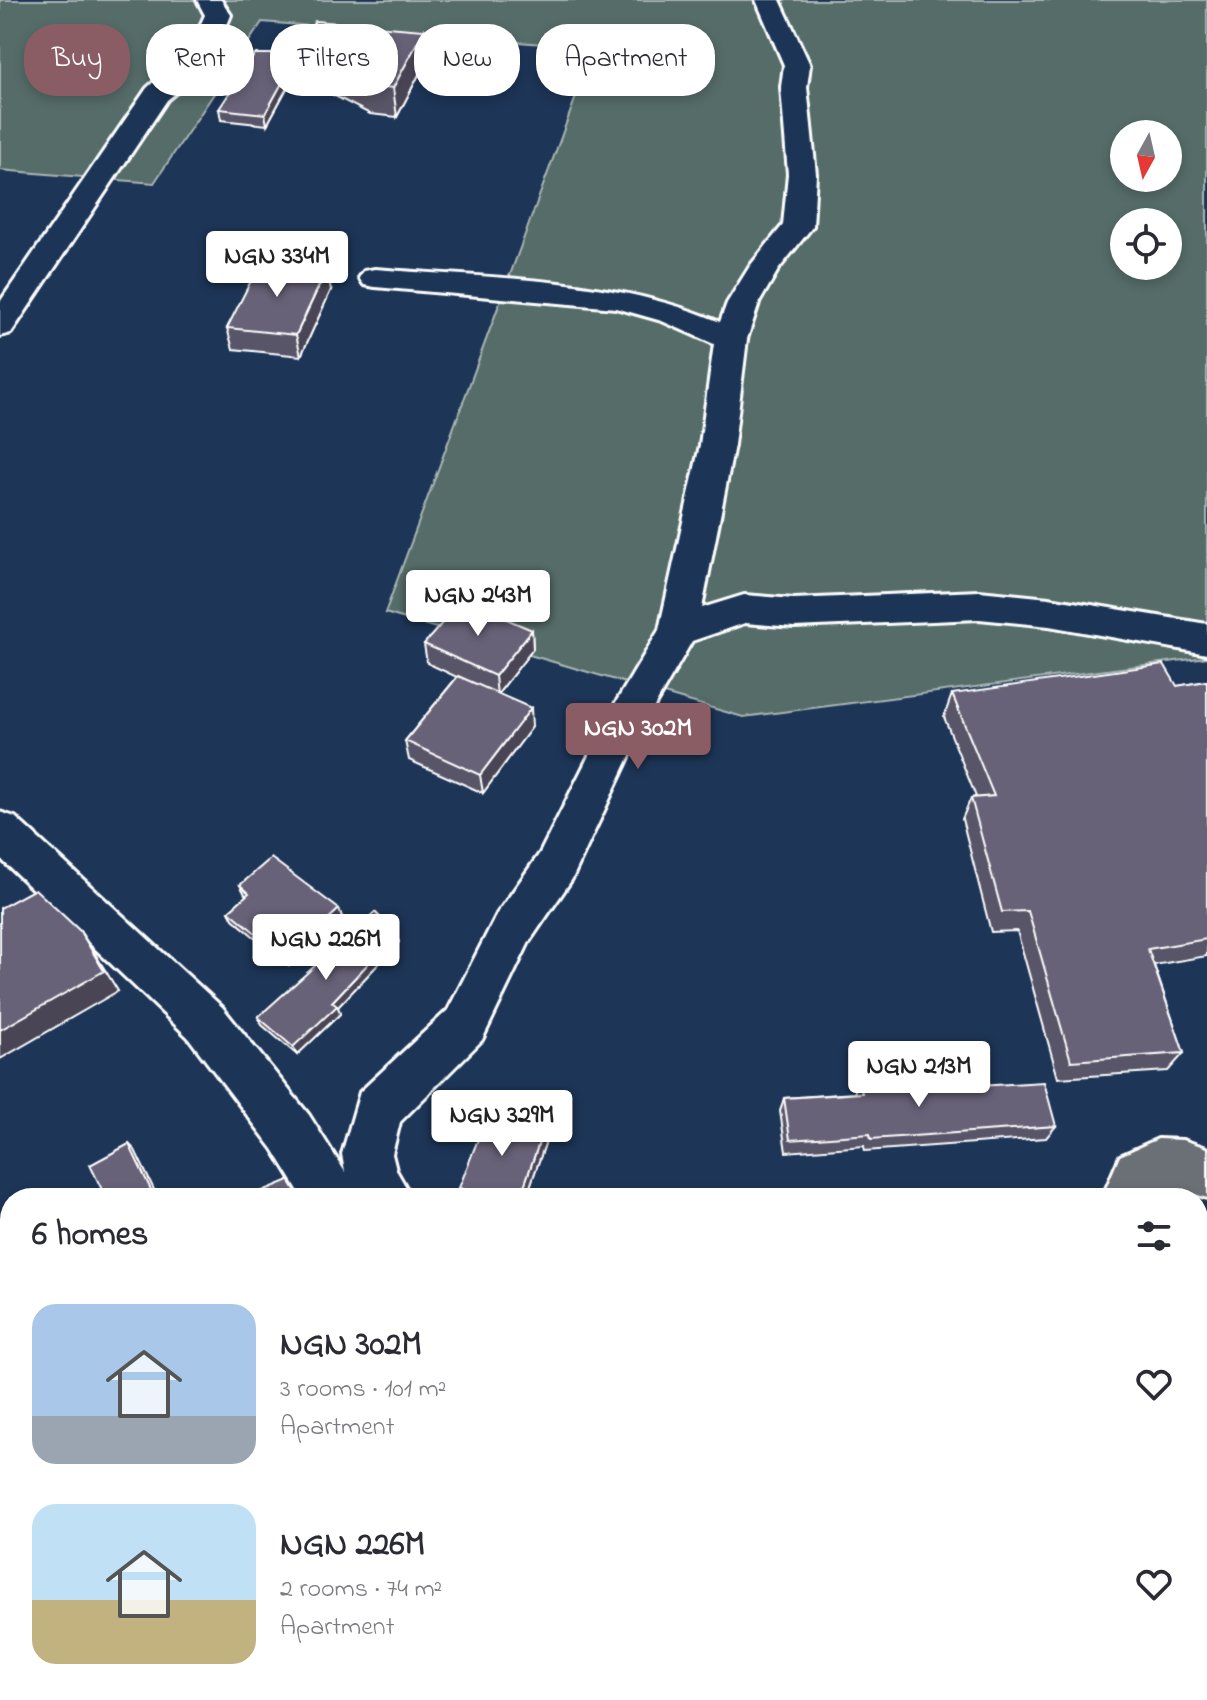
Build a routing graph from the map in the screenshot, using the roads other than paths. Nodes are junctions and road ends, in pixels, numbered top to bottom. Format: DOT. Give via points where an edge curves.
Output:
graph roads {
  1 [pos="209,0"];
  2 [pos="768,0"];
  3 [pos="375,278"];
  4 [pos="14,284"];
  5 [pos="0,326"];
  6 [pos="731,339"];
  7 [pos="678,631"];
  8 [pos="1207,639"];
  9 [pos="0,830"];
  10 [pos="1207,1173"];
  11 [pos="326,1188"];
  12 [pos="378,1188"];
  13 [pos="1133,1188"];
  1 -- 4 [label="street" via="218,15 207,48 157,94"];
  2 -- 6 [label="street" via="797,65 794,87 802,174 798,226 743,303"];
  3 -- 6 [label="street" via="618,299 673,314"];
  4 -- 5 [label="street"];
  6 -- 7 [label="street" via="717,445"];
  7 -- 8 [label="street" via="744,609 806,613 979,605"];
  7 -- 12 [label="street" via="629,715 556,866 513,928 465,1025 378,1109 367,1154"];
  9 -- 11 [label="street" via="205,1022 291,1132"];
  10 -- 13 [label="main road" via="1184,1163 1158,1163 1139,1174"];
}
